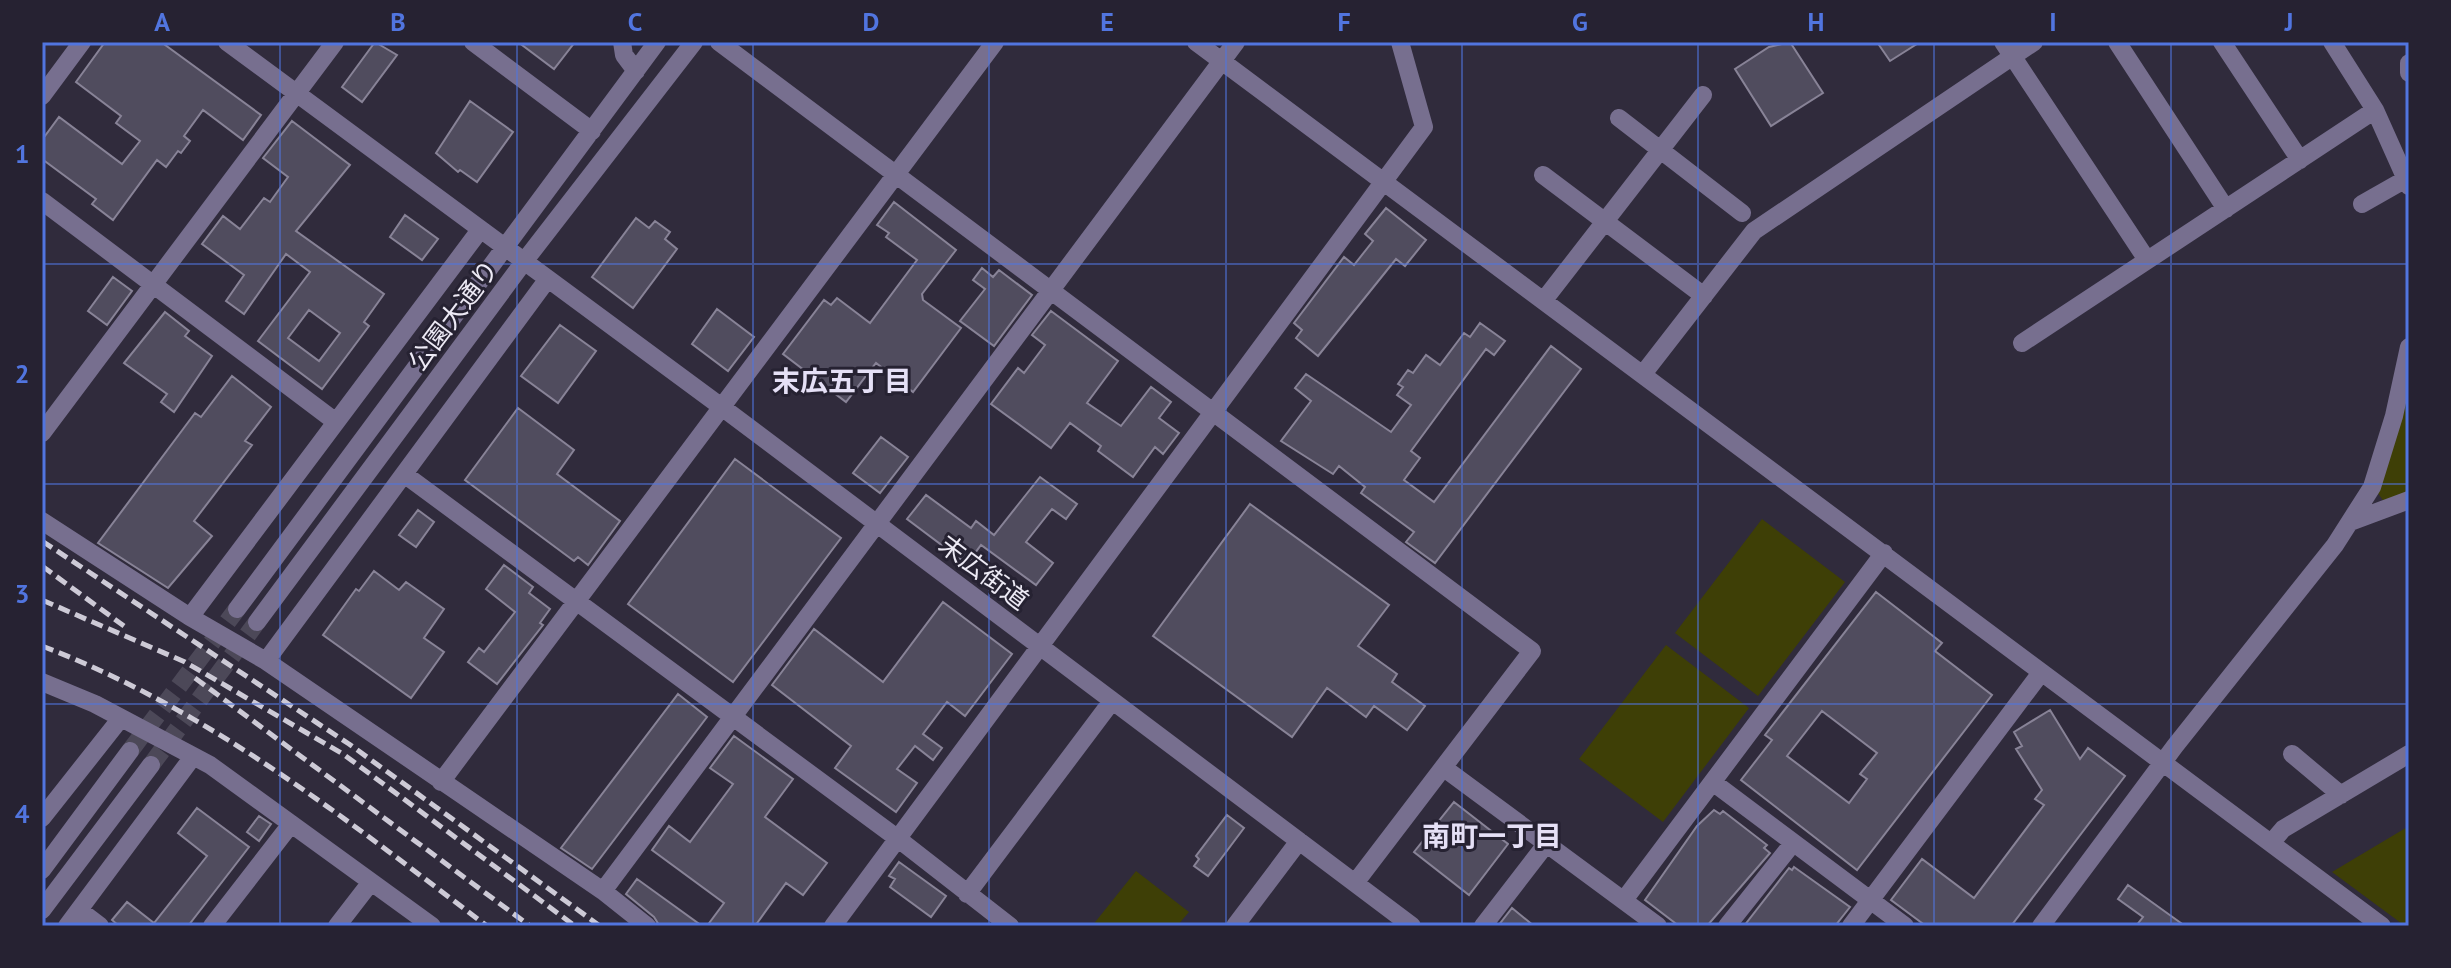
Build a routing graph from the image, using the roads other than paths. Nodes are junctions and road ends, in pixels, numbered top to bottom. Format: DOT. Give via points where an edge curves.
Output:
graph roads {
  1 [pos="82,42"];
  2 [pos="227,42"];
  3 [pos="335,42"];
  4 [pos="473,42"];
  5 [pos="622,42"];
  6 [pos="657,42"];
  7 [pos="694,42"];
  8 [pos="719,42"];
  9 [pos="995,42"];
  10 [pos="1196,42"];
  11 [pos="1236,42"];
  12 [pos="1400,42"];
  13 [pos="2034,42"];
  14 [pos="2117,42"];
  15 [pos="2222,42"];
  16 [pos="2332,42"];
  17 [pos="2007,49"];
  18 [pos="1222,61"];
  19 [pos="2409,63"];
  20 [pos="636,71"];
  21 [pos="2409,73"];
  22 [pos="297,94"];
  23 [pos="1703,95"];
  24 [pos="42,96"];
  25 [pos="2375,110"];
  26 [pos="1619,118"];
  27 [pos="592,131"];
  28 [pos="1658,150"];
  29 [pos="2300,160"];
  30 [pos="1543,175"];
  31 [pos="897,176"];
  32 [pos="1384,182"];
  33 [pos="2407,182"];
  34 [pos="42,201"];
  35 [pos="2362,204"];
  36 [pos="2226,209"];
  37 [pos="1742,213"];
  38 [pos="1605,222"];
  39 [pos="480,230"];
  40 [pos="505,248"];
  41 [pos="2147,260"];
  42 [pos="523,263"];
  43 [pos="547,280"];
  44 [pos="151,284"];
  45 [pos="1049,290"];
  46 [pos="1704,296"];
  47 [pos="1544,300"];
  48 [pos="2022,343"];
  49 [pos="2409,347"];
  50 [pos="1643,374"];
  51 [pos="723,408"];
  52 [pos="1215,411"];
  53 [pos="336,422"];
  54 [pos="42,433"];
  55 [pos="404,474"];
  56 [pos="2409,500"];
  57 [pos="42,521"];
  58 [pos="2350,522"];
  59 [pos="876,523"];
  60 [pos="1884,553"];
  61 [pos="574,601"];
  62 [pos="237,609"];
  63 [pos="190,617"];
  64 [pos="257,622"];
  65 [pos="1038,645"];
  66 [pos="266,661"];
  67 [pos="2040,674"];
  68 [pos="42,682"];
  69 [pos="1112,701"];
  70 [pos="730,717"];
  71 [pos="121,718"];
  72 [pos="130,751"];
  73 [pos="2292,754"];
  74 [pos="2409,754"];
  75 [pos="192,758"];
  76 [pos="2163,763"];
  77 [pos="151,765"];
  78 [pos="1444,768"];
  79 [pos="441,782"];
  80 [pos="1714,783"];
  81 [pos="2341,795"];
  82 [pos="42,818"];
  83 [pos="291,824"];
  84 [pos="897,838"];
  85 [pos="1299,841"];
  86 [pos="1547,843"];
  87 [pos="1793,843"];
  88 [pos="2271,843"];
  89 [pos="42,870"];
  90 [pos="371,882"];
  91 [pos="1355,883"];
  92 [pos="603,891"];
  93 [pos="967,894"];
  94 [pos="1624,900"];
  95 [pos="1871,900"];
  96 [pos="42,910"];
  97 [pos="79,910"];
  98 [pos="2372,923"];
  99 [pos="67,926"];
  100 [pos="100,926"];
  101 [pos="212,926"];
  102 [pos="337,926"];
  103 [pos="432,926"];
  104 [pos="647,926"];
  105 [pos="833,926"];
  106 [pos="1010,926"];
  107 [pos="1235,926"];
  108 [pos="1412,926"];
  109 [pos="1483,926"];
  110 [pos="1658,926"];
  111 [pos="1727,926"];
  112 [pos="1851,926"];
  113 [pos="1905,926"];
  114 [pos="2041,926"];
  1 -- 24 [label="street"];
  2 -- 22 [label="street, 末広街道"];
  3 -- 22 [label="street"];
  4 -- 27 [label="street"];
  5 -- 20 [label="street"];
  6 -- 20 [label="street, 公園大通り"];
  7 -- 42 [label="street, 公園大通り"];
  8 -- 31 [label="street"];
  9 -- 31 [label="street"];
  10 -- 18 [label="street"];
  11 -- 18 [label="street"];
  12 -- 32 [label="street" via="1424,127"];
  13 -- 17 [label="street"];
  14 -- 36 [label="street"];
  15 -- 29 [label="street"];
  16 -- 25 [label="street"];
  17 -- 41 [label="street"];
  17 -- 46 [label="street" via="1754,231"];
  18 -- 32 [label="street"];
  18 -- 45 [label="street"];
  19 -- 21 [label="street"];
  20 -- 27 [label="street, 公園大通り"];
  22 -- 39 [label="street, 末広街道"];
  22 -- 44 [label="street"];
  23 -- 28 [label="street"];
  25 -- 29 [label="street"];
  25 -- 33 [label="street"];
  26 -- 28 [label="street"];
  27 -- 40 [label="street, 公園大通り"];
  28 -- 37 [label="street"];
  28 -- 38 [label="street"];
  29 -- 36 [label="street"];
  30 -- 38 [label="street"];
  31 -- 45 [label="street"];
  31 -- 51 [label="street"];
  32 -- 47 [label="street"];
  32 -- 52 [label="street"];
  33 -- 35 [label="street"];
  34 -- 44 [label="street"];
  36 -- 41 [label="street"];
  38 -- 46 [label="street"];
  38 -- 47 [label="street"];
  39 -- 40 [label="street, 末広街道"];
  39 -- 53 [label="street"];
  40 -- 42 [label="street, 末広街道"];
  40 -- 62 [label="street, 公園大通り"];
  41 -- 48 [label="street"];
  42 -- 43 [label="street, 末広街道"];
  42 -- 64 [label="street, 公園大通り"];
  43 -- 51 [label="street, 末広街道"];
  43 -- 55 [label="street"];
  44 -- 53 [label="street"];
  44 -- 54 [label="street"];
  45 -- 52 [label="street"];
  45 -- 59 [label="street"];
  46 -- 50 [label="street"];
  47 -- 50 [label="street"];
  49 -- 58 [label="street" via="2372,487"];
  50 -- 60 [label="street"];
  51 -- 59 [label="street, 末広街道"];
  51 -- 61 [label="street"];
  52 -- 65 [label="street"];
  52 -- 78 [label="street" via="1532,651"];
  53 -- 63 [label="street"];
  55 -- 61 [label="street"];
  55 -- 66 [label="street"];
  56 -- 58 [label="street"];
  57 -- 63 [label="street"];
  58 -- 76 [label="street"];
  59 -- 65 [label="street, 末広街道"];
  59 -- 70 [label="street"];
  60 -- 67 [label="street"];
  60 -- 80 [label="street"];
  61 -- 70 [label="street"];
  61 -- 79 [label="street"];
  63 -- 66 [label="street"];
  65 -- 69 [label="street, 末広街道"];
  65 -- 84 [label="street"];
  66 -- 79 [label="street"];
  67 -- 76 [label="street"];
  67 -- 95 [label="street"];
  68 -- 71 [label="street"];
  69 -- 85 [label="street, 末広街道"];
  69 -- 93 [label="street"];
  70 -- 84 [label="street"];
  70 -- 92 [label="street"];
  71 -- 75 [label="street"];
  71 -- 82 [label="street"];
  72 -- 89 [label="street"];
  73 -- 81 [label="street"];
  74 -- 81 [label="street"];
  75 -- 83 [label="street" via="210,765"];
  75 -- 97 [label="street"];
  76 -- 88 [label="street"];
  76 -- 114 [label="street"];
  77 -- 96 [label="street"];
  78 -- 86 [label="street"];
  78 -- 91 [label="street"];
  79 -- 92 [label="street"];
  80 -- 87 [label="street"];
  80 -- 94 [label="street"];
  81 -- 88 [label="street" via="2283,829"];
  83 -- 90 [label="street"];
  83 -- 101 [label="street"];
  84 -- 93 [label="street"];
  84 -- 105 [label="street"];
  85 -- 91 [label="street, 末広街道"];
  85 -- 107 [label="street"];
  86 -- 94 [label="street"];
  86 -- 109 [label="street"];
  87 -- 95 [label="street"];
  87 -- 111 [label="street"];
  88 -- 98 [label="street"];
  90 -- 102 [label="street"];
  90 -- 103 [label="street"];
  91 -- 108 [label="street, 末広街道"];
  92 -- 104 [label="street"];
  93 -- 106 [label="street"];
  94 -- 110 [label="street"];
  95 -- 112 [label="street"];
  95 -- 113 [label="street"];
  97 -- 99 [label="street"];
  97 -- 100 [label="street"];
}
